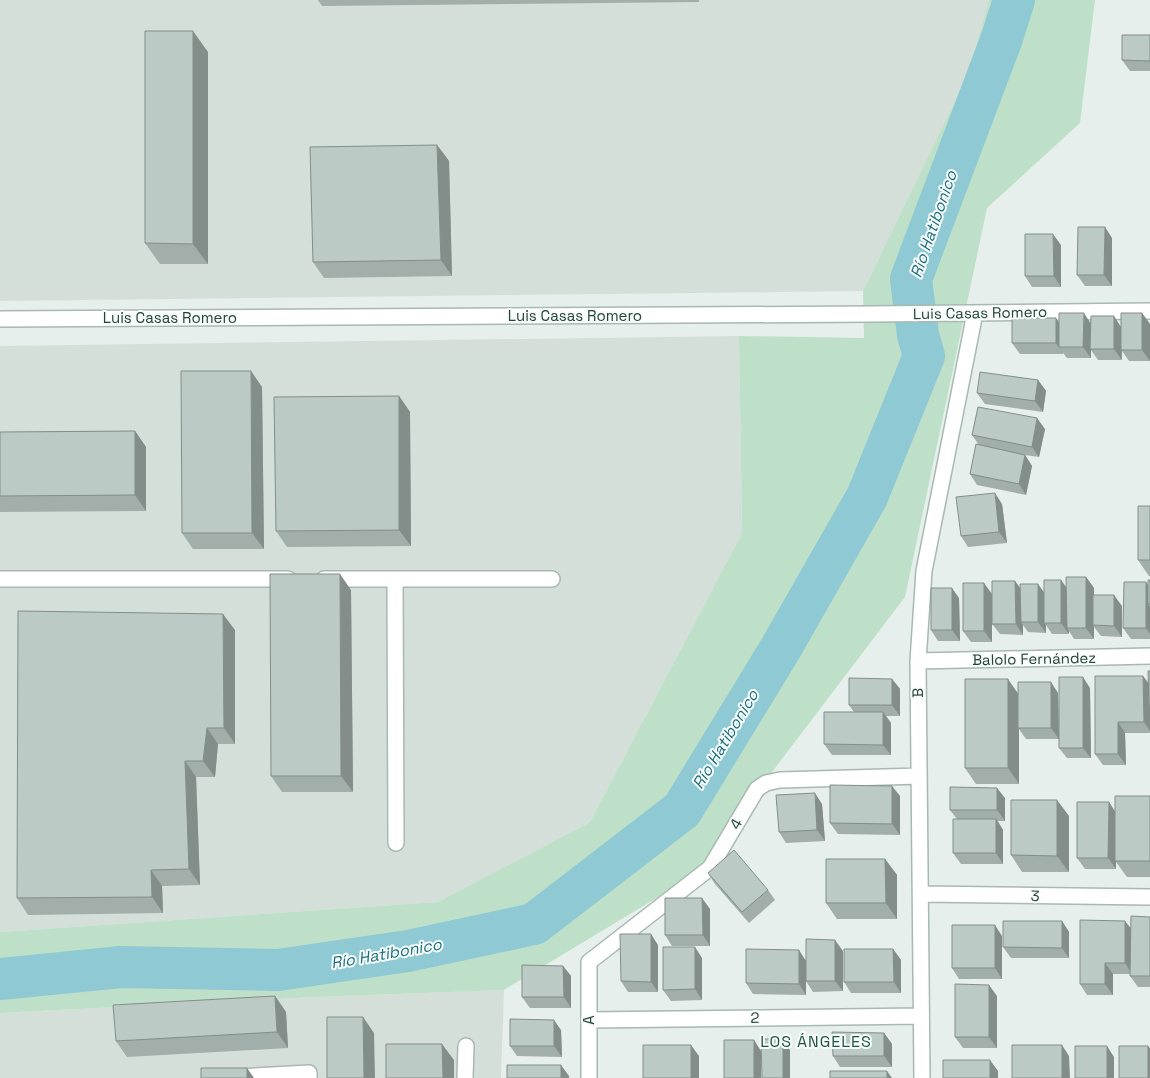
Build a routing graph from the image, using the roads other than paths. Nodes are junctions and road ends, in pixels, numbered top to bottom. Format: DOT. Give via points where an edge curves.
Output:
graph roads {
  1 [pos="1150,311"];
  2 [pos="975,313"];
  3 [pos="0,320"];
  4 [pos="395,579"];
  5 [pos="552,579"];
  6 [pos="0,580"];
  7 [pos="1150,656"];
  8 [pos="918,661"];
  9 [pos="919,776"];
  10 [pos="396,843"];
  11 [pos="921,894"];
  12 [pos="1150,897"];
  13 [pos="588,962"];
  14 [pos="921,1016"];
  15 [pos="589,1020"];
  16 [pos="466,1046"];
  17 [pos="221,1078"];
  18 [pos="309,1078"];
  19 [pos="465,1078"];
  20 [pos="589,1078"];
  21 [pos="922,1078"];
  1 -- 2 [label="street, Luis Casas Romero"];
  2 -- 3 [label="street, Luis Casas Romero"];
  2 -- 8 [label="street, B" via="924,570"];
  4 -- 5 [label="street"];
  4 -- 6 [label="street"];
  4 -- 10 [label="street"];
  7 -- 8 [label="street, Balolo Fernández"];
  8 -- 9 [label="street, B"];
  9 -- 11 [label="street, B"];
  9 -- 13 [label="street, 4" via="766,783 757,789 710,868"];
  11 -- 12 [label="street, 3"];
  11 -- 14 [label="street, B"];
  13 -- 15 [label="street, A"];
  14 -- 15 [label="street, 2"];
  14 -- 21 [label="street, B"];
  15 -- 20 [label="street, A"];
  16 -- 19 [label="street"];
  17 -- 18 [label="street" via="309,1073"];
}
